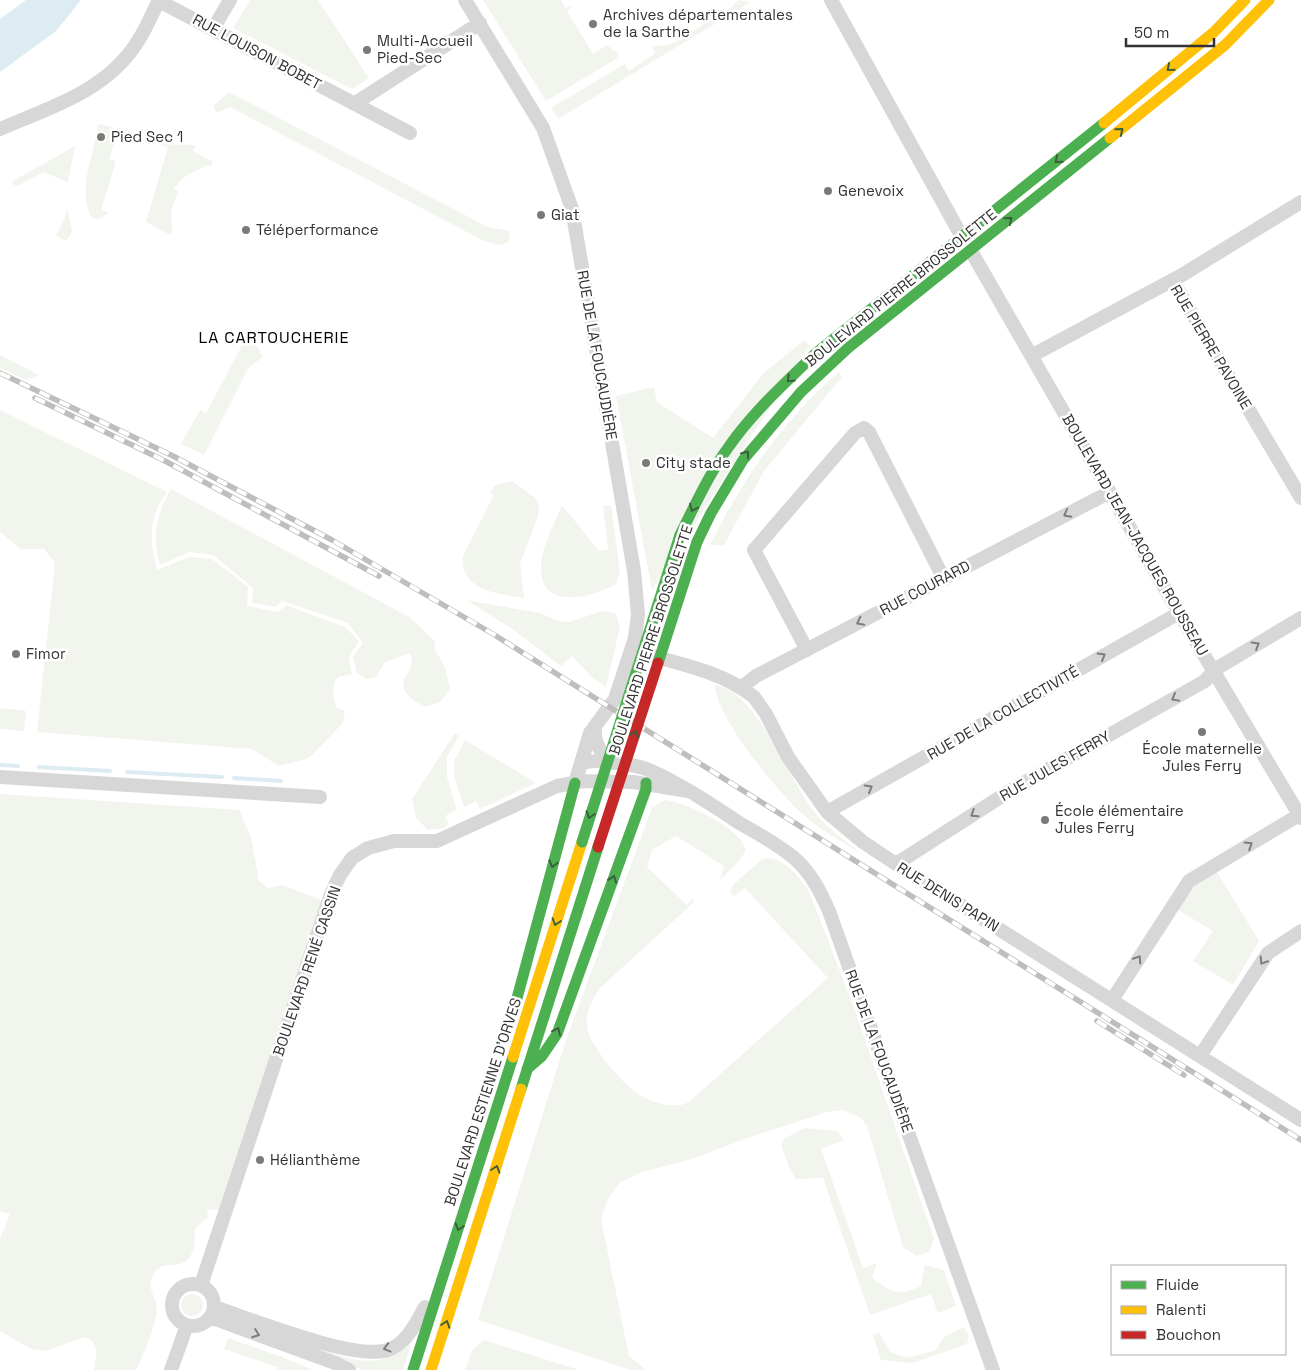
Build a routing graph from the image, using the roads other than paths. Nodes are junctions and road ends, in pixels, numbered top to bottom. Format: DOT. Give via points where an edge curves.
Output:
graph roads {
  1 [pos="159,0"];
  2 [pos="230,0"];
  3 [pos="465,0"];
  4 [pos="831,0"];
  5 [pos="1245,0"];
  6 [pos="1269,0"];
  7 [pos="480,23"];
  8 [pos="213,29"];
  9 [pos="354,104"];
  10 [pos="0,129"];
  11 [pos="410,133"];
  12 [pos="1301,202"];
  13 [pos="962,237"];
  14 [pos="971,251"];
  15 [pos="1172,280"];
  16 [pos="1033,355"];
  17 [pos="1110,492"];
  18 [pos="1301,498"];
  19 [pos="944,579"];
  20 [pos="1179,613"];
  21 [pos="1301,618"];
  22 [pos="631,650"];
  23 [pos="807,650"];
  24 [pos="1214,670"];
  25 [pos="742,687"];
  26 [pos="595,726"];
  27 [pos="582,764"];
  28 [pos="617,764"];
  29 [pos="634,766"];
  30 [pos="0,777"];
  31 [pos="575,783"];
  32 [pos="646,783"];
  33 [pos="688,791"];
  34 [pos="320,797"];
  35 [pos="827,812"];
  36 [pos="1300,816"];
  37 [pos="582,842"];
  38 [pos="896,864"];
  39 [pos="1301,931"];
  40 [pos="1112,1000"];
  41 [pos="1200,1056"];
  42 [pos="528,1069"];
  43 [pos="503,1086"];
  44 [pos="1301,1120"];
  45 [pos="445,1270"];
  46 [pos="201,1285"];
  47 [pos="212,1312"];
  48 [pos="187,1325"];
  49 [pos="171,1370"];
  50 [pos="349,1370"];
  51 [pos="413,1370"];
  52 [pos="431,1370"];
  53 [pos="993,1370"];
  1 -- 8 [label="street, RUE LOUISON BOBET"];
  1 -- 10 [label="street" via="138,41 122,63 97,84 82,94"];
  2 -- 8 [label="street"];
  3 -- 7 [label="street, RUE DE LA FOUCAUDIÈRE"];
  4 -- 13 [label="street"];
  5 -- 13 [label="main road, BOULEVARD PIERRE BROSSOLETTE, one-way" via="1214,32"];
  14 -- 6 [label="main road, BOULEVARD PIERRE BROSSOLETTE, one-way" via="1225,46"];
  7 -- 9 [label="street"];
  7 -- 22 [label="street, RUE DE LA FOUCAUDIÈRE" via="543,128 572,209 635,579 638,614"];
  8 -- 9 [label="street, RUE LOUISON BOBET"];
  9 -- 11 [label="street, RUE LOUISON BOBET"];
  12 -- 15 [label="street"];
  13 -- 37 [label="main road, BOULEVARD PIERRE BROSSOLETTE, one-way, bridge" via="816,353 772,395 730,445 680,536"];
  14 -- 16 [label="street, BOULEVARD JEAN-JACQUES ROUSSEAU"];
  42 -- 14 [label="main road, BOULEVARD PIERRE BROSSOLETTE, one-way, bridge" via="697,542 719,497 743,458 785,406 848,348"];
  15 -- 16 [label="street, RUE PIERRE PAVOINE"];
  15 -- 18 [label="street, RUE PIERRE PAVOINE"];
  16 -- 17 [label="street, BOULEVARD JEAN-JACQUES ROUSSEAU" via="1039,371"];
  17 -- 19 [label="street, RUE COURARD, one-way"];
  17 -- 20 [label="street, BOULEVARD JEAN-JACQUES ROUSSEAU"];
  19 -- 23 [label="street, RUE COURARD, one-way"];
  19 -- 23 [label="street" via="869,432 864,428 855,434 754,550"];
  20 -- 24 [label="street, BOULEVARD JEAN-JACQUES ROUSSEAU"];
  35 -- 20 [label="street, RUE DE LA COLLECTIVITÉ, one-way"];
  24 -- 21 [label="street, RUE JULES FERRY, one-way"];
  22 -- 25 [label="street, RUE DENIS PAPIN" via="728,678"];
  22 -- 26 [label="street, RUE DE LA FOUCAUDIÈRE" via="615,698"];
  23 -- 25 [label="street, RUE COURARD" via="756,676"];
  24 -- 36 [label="street, BOULEVARD JEAN-JACQUES ROUSSEAU"];
  24 -- 38 [label="street, RUE JULES FERRY, one-way" via="1206,681 1013,788"];
  25 -- 35 [label="street, RUE DENIS PAPIN" via="766,714 788,757"];
  26 -- 27 [label="street, RUE DE LA FOUCAUDIÈRE"];
  26 -- 28 [label="street" via="596,743 605,756"];
  27 -- 28 [label="street, RUE DE LA FOUCAUDIÈRE" via="589,760"];
  27 -- 31 [label="street"];
  28 -- 29 [label="street, RUE DE LA FOUCAUDIÈRE"];
  29 -- 32 [label="street" via="642,771"];
  29 -- 33 [label="street, RUE DE LA FOUCAUDIÈRE" via="649,770"];
  30 -- 34 [label="street"];
  31 -- 32 [label="street, RUE DE LA FOUCAUDIÈRE"];
  31 -- 43 [label="main road, one-way" via="509,1029 501,1071"];
  31 -- 46 [label="street, BOULEVARD RENÉ CASSIN" via="557,786 436,841 394,841 368,848 352,858 340,874"];
  32 -- 33 [label="street, RUE DE LA FOUCAUDIÈRE"];
  42 -- 32 [label="main road, one-way" via="557,1034"];
  33 -- 53 [label="street, RUE DE LA FOUCAUDIÈRE" via="794,858 820,890"];
  35 -- 38 [label="street, RUE DENIS PAPIN"];
  40 -- 36 [label="street, one-way" via="1190,882"];
  37 -- 43 [label="main road, BOULEVARD ESTIENNE D'ORVES, one-way"];
  38 -- 40 [label="street, RUE DENIS PAPIN"];
  39 -- 41 [label="street, one-way" via="1268,953"];
  40 -- 41 [label="street, RUE DENIS PAPIN"];
  41 -- 44 [label="street, RUE DENIS PAPIN"];
  52 -- 42 [label="main road, one-way"];
  43 -- 45 [label="main road, BOULEVARD ESTIENNE D'ORVES, one-way"];
  45 -- 47 [label="street, one-way" via="416,1324 404,1340 387,1350 367,1352 327,1344"];
  45 -- 51 [label="main road, BOULEVARD ESTIENNE D'ORVES"];
  46 -- 47 [label="street" via="213,1297"];
  46 -- 48 [label="street" via="181,1286 172,1297 172,1312 176,1319"];
  47 -- 48 [label="street" via="198,1326"];
  47 -- 50 [label="street, one-way"];
  48 -- 49 [label="street"];
}
